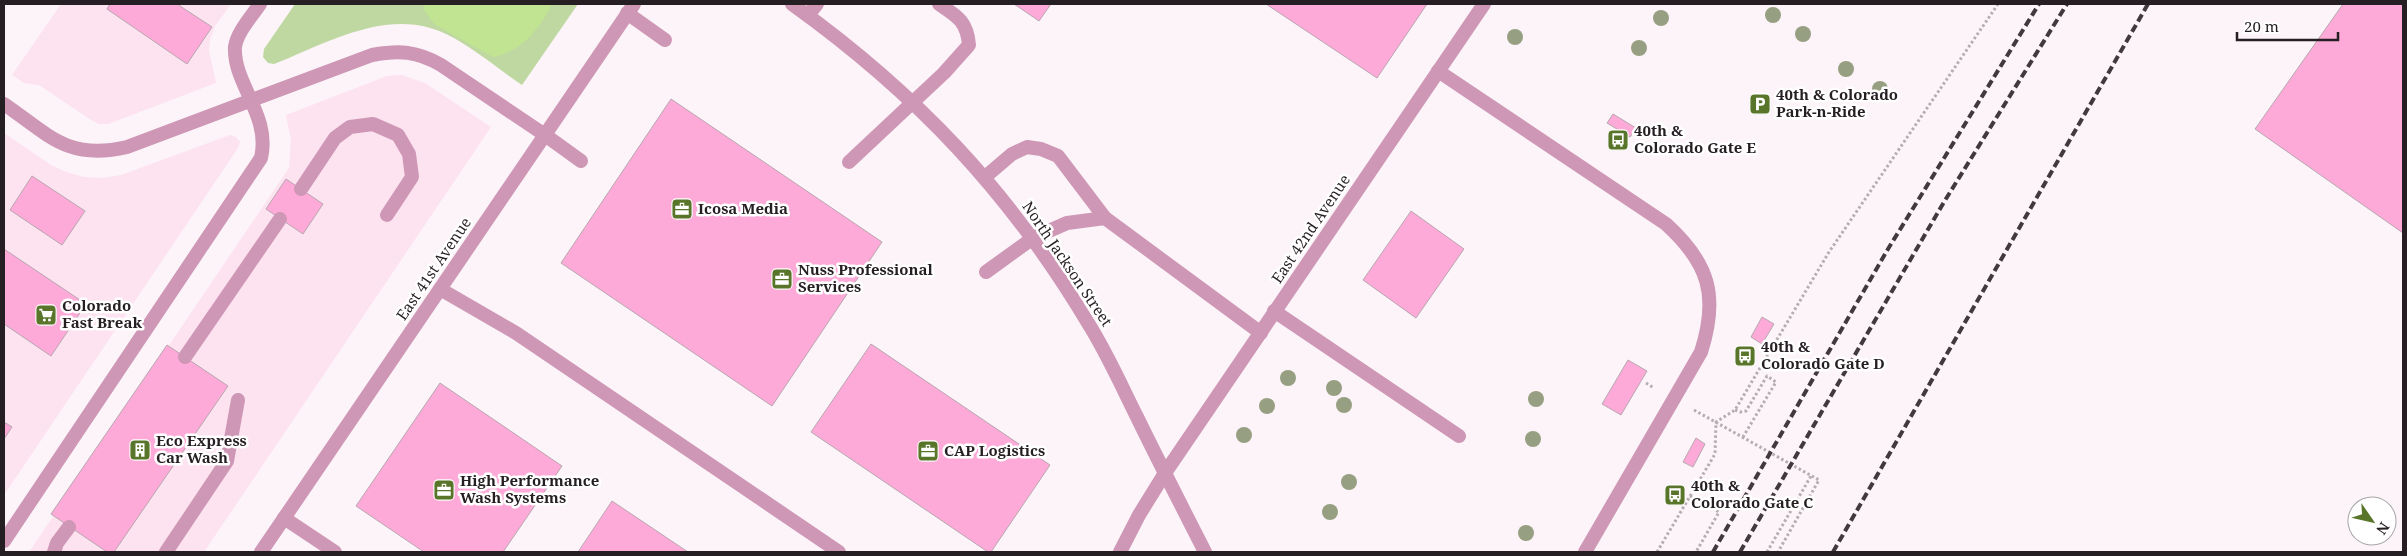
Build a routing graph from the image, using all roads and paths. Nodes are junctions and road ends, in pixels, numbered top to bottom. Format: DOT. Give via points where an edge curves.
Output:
graph roads {
  1 [pos="260,4"];
  2 [pos="792,4"];
  3 [pos="817,4"];
  4 [pos="938,4"];
  5 [pos="1484,4"];
  6 [pos="1998,4"];
  7 [pos="630,8"];
  8 [pos="808,15"];
  9 [pos="665,40"];
  10 [pos="1438,71"];
  11 [pos="252,100"];
  12 [pos="913,101"];
  13 [pos="4,104"];
  14 [pos="545,135"];
  15 [pos="581,161"];
  16 [pos="849,162"];
  17 [pos="985,177"];
  18 [pos="301,189"];
  19 [pos="387,215"];
  20 [pos="1105,218"];
  21 [pos="280,219"];
  22 [pos="1033,238"];
  23 [pos="986,272"];
  24 [pos="440,290"];
  25 [pos="1274,311"];
  26 [pos="1261,333"];
  27 [pos="185,357"];
  28 [pos="238,400"];
  29 [pos="1734,410"];
  30 [pos="1723,426"];
  31 [pos="1459,436"];
  32 [pos="1743,438"];
  33 [pos="1165,473"];
  34 [pos="1811,476"];
  35 [pos="1690,496"];
  36 [pos="284,518"];
  37 [pos="69,527"];
  38 [pos="4,542"];
  39 [pos="54,552"];
  40 [pos="166,552"];
  41 [pos="261,552"];
  42 [pos="335,552"];
  43 [pos="839,552"];
  44 [pos="1120,552"];
  45 [pos="1205,552"];
  46 [pos="1585,552"];
  47 [pos="1657,552"];
  48 [pos="1696,552"];
  49 [pos="1767,552"];
  50 [pos="1778,552"];
  1 -- 11 [label="street" via="235,46 240,73"];
  2 -- 8 [label="street, North Jackson Street"];
  3 -- 8 [label="street"];
  4 -- 12 [label="street" via="960,18 968,31 969,45"];
  5 -- 10 [label="street, East 42nd Avenue"];
  6 -- 29 [label="path" via="1829,252"];
  7 -- 9 [label="street"];
  7 -- 14 [label="street, East 41st Avenue"];
  8 -- 12 [label="street, North Jackson Street"];
  10 -- 25 [label="street, East 42nd Avenue"];
  10 -- 46 [label="street" via="1666,224 1694,252 1707,284 1709,322 1701,352"];
  11 -- 13 [label="street" via="127,147 94,152 62,144"];
  11 -- 14 [label="street" via="372,54 409,51 441,65"];
  11 -- 38 [label="street" via="264,144 254,172"];
  12 -- 16 [label="street"];
  12 -- 17 [label="street, North Jackson Street"];
  14 -- 15 [label="street"];
  14 -- 24 [label="street, East 41st Avenue"];
  17 -- 20 [label="street" via="1020,150 1027,147 1041,149 1058,156"];
  17 -- 22 [label="street, North Jackson Street"];
  18 -- 19 [label="street" via="335,138 350,127 373,124 398,134 409,154 412,177"];
  20 -- 22 [label="street" via="1067,223"];
  20 -- 26 [label="street"];
  21 -- 27 [label="street"];
  22 -- 23 [label="street"];
  22 -- 33 [label="street, North Jackson Street" via="1093,332"];
  24 -- 36 [label="street, East 41st Avenue"];
  24 -- 43 [label="street" via="516,333"];
  25 -- 26 [label="street, East 42nd Avenue"];
  25 -- 31 [label="street"];
  26 -- 33 [label="street, East 42nd Avenue"];
  28 -- 40 [label="street" via="227,461"];
  29 -- 32 [label="path" via="1746,411 1767,376 1776,382"];
  29 -- 35 [label="path" via="1716,422 1715,454"];
  30 -- 32 [label="path"];
  32 -- 34 [label="path"];
  33 -- 44 [label="street, East 42nd Avenue"];
  33 -- 45 [label="street, North Jackson Street"];
  34 -- 49 [label="path"];
  34 -- 50 [label="path" via="1819,480"];
  35 -- 47 [label="path"];
  35 -- 48 [label="path" via="1719,512"];
  36 -- 41 [label="street, East 41st Avenue"];
  36 -- 42 [label="street"];
  37 -- 39 [label="street"];
}
